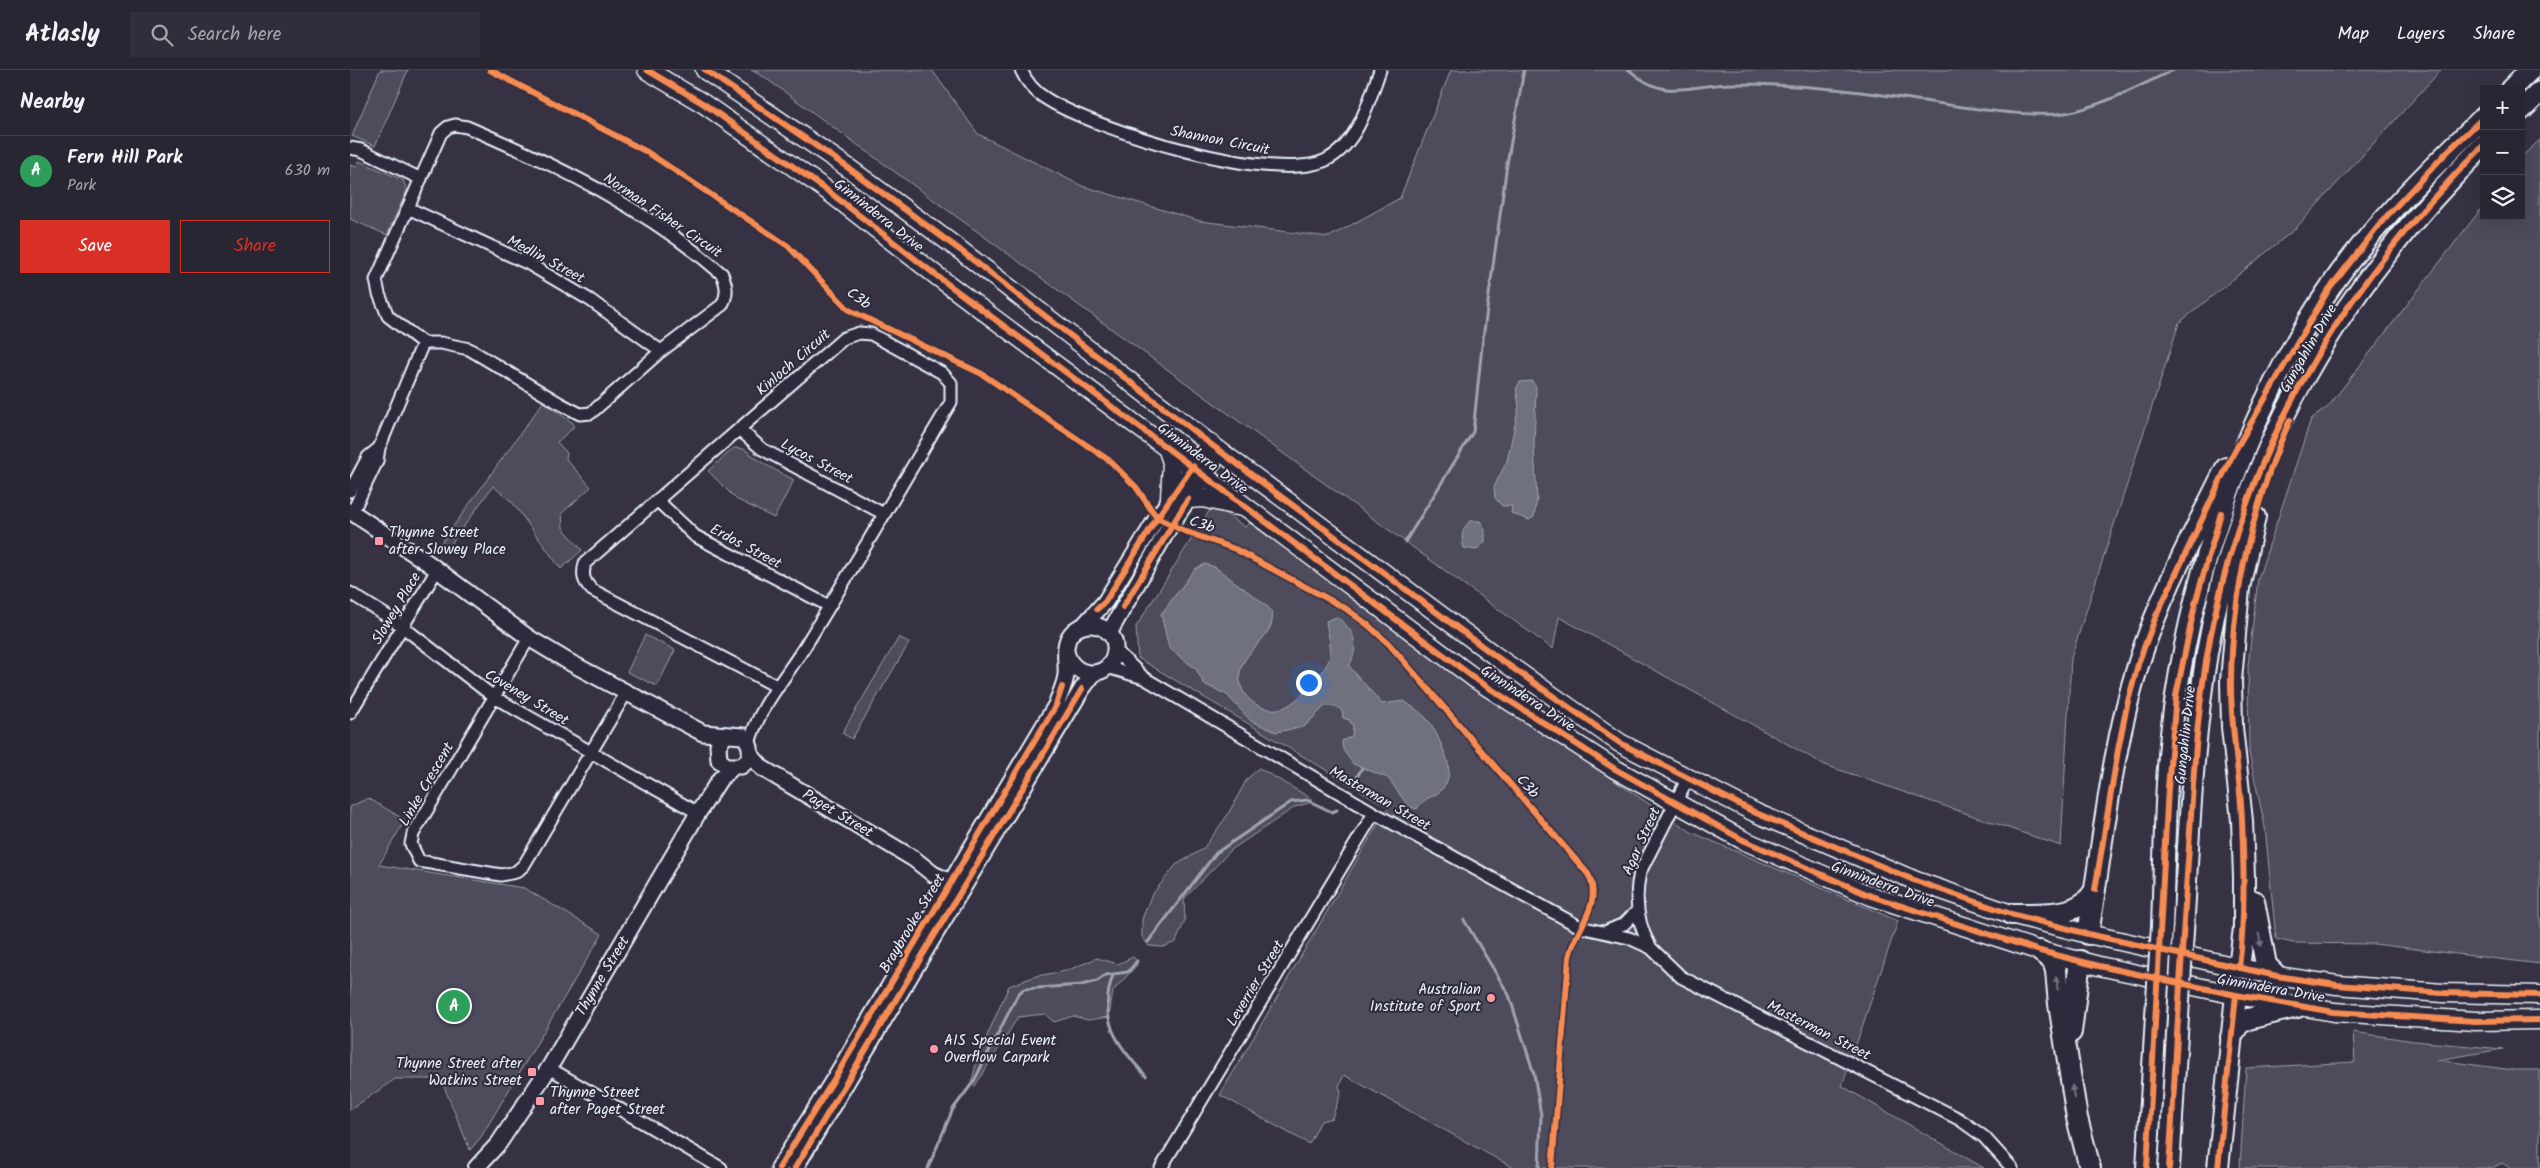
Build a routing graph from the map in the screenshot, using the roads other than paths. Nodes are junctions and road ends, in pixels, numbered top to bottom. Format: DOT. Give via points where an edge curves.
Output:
graph roads {
  1 [pos="647,70"];
  2 [pos="705,70"];
  3 [pos="1021,70"];
  4 [pos="1380,70"];
  5 [pos="2530,70"];
  6 [pos="2515,85"];
  7 [pos="2540,92"];
  8 [pos="2525,106"];
  9 [pos="2480,121"];
  10 [pos="350,148"];
  11 [pos="2480,149"];
  12 [pos="421,179"];
  13 [pos="408,208"];
  14 [pos="423,343"];
  15 [pos="2324,344"];
  16 [pos="662,351"];
  17 [pos="2264,399"];
  18 [pos="738,429"];
  19 [pos="1166,446"];
  20 [pos="379,448"];
  21 [pos="1214,448"];
  22 [pos="1198,470"];
  23 [pos="350,492"];
  24 [pos="1170,498"];
  25 [pos="658,500"];
  26 [pos="1188,500"];
  27 [pos="1248,508"];
  28 [pos="351,512"];
  29 [pos="884,514"];
  30 [pos="437,570"];
  31 [pos="350,593"];
  32 [pos="830,606"];
  33 [pos="1083,626"];
  34 [pos="402,627"];
  35 [pos="1109,633"];
  36 [pos="529,638"];
  37 [pos="1115,650"];
  38 [pos="1066,651"];
  39 [pos="1100,670"];
  40 [pos="1144,678"];
  41 [pos="778,687"];
  42 [pos="626,693"];
  43 [pos="494,697"];
  44 [pos="350,713"];
  45 [pos="755,723"];
  46 [pos="703,733"];
  47 [pos="732,735"];
  48 [pos="591,752"];
  49 [pos="718,755"];
  50 [pos="744,758"];
  51 [pos="1688,778"];
  52 [pos="720,779"];
  53 [pos="1675,804"];
  54 [pos="1374,812"];
  55 [pos="698,813"];
  56 [pos="2242,821"];
  57 [pos="956,883"];
  58 [pos="2096,890"];
  59 [pos="1638,910"];
  60 [pos="2011,914"];
  61 [pos="1606,932"];
  62 [pos="2088,934"];
  63 [pos="1651,948"];
  64 [pos="2040,951"];
  65 [pos="2080,961"];
  66 [pos="2239,968"];
  67 [pos="2277,976"];
  68 [pos="2236,995"];
  69 [pos="2540,995"];
  70 [pos="2296,1007"];
  71 [pos="2540,1020"];
  72 [pos="2231,1038"];
  73 [pos="2069,1066"];
  74 [pos="548,1068"];
  75 [pos="476,1168"];
  76 [pos="720,1168"];
  77 [pos="779,1168"];
  78 [pos="795,1168"];
  79 [pos="1161,1168"];
  80 [pos="2012,1168"];
  81 [pos="2090,1168"];
  82 [pos="2147,1168"];
  83 [pos="2169,1168"];
  84 [pos="2218,1168"];
  1 -- 19 [label="main road, Ginninderra Drive" via="704,104 828,191"];
  2 -- 21 [label="main road, Ginninderra Drive" via="847,167 960,250"];
  3 -- 4 [label="street, Shannon Circuit" via="1032,88 1045,99 1129,134 1208,155 1297,168 1328,160 1346,144"];
  5 -- 6 [label="highway"];
  7 -- 8 [label="highway"];
  9 -- 17 [label="highway, Gungahlin Drive" via="2416,184 2355,255 2327,292"];
  10 -- 12 [label="street" via="361,150"];
  11 -- 15 [label="highway, Gungahlin Drive" via="2396,240 2347,306"];
  12 -- 13 [label="street, Norman Fisher Circuit"];
  12 -- 16 [label="street, Norman Fisher Circuit" via="440,133 448,127 467,126 545,160 605,193 708,262 722,274 727,296 722,305"];
  13 -- 14 [label="street, Norman Fisher Circuit" via="376,280 388,316"];
  13 -- 16 [label="street, Medlin Street" via="529,264 590,300"];
  14 -- 16 [label="street, Norman Fisher Circuit" via="470,349 580,414 591,413 602,405"];
  14 -- 20 [label="street"];
  15 -- 56 [label="highway" via="2268,474 2239,588 2231,681 2232,727"];
  15 -- 83 [label="highway, Gungahlin Drive, bridge" via="2266,452 2241,520 2207,653 2196,735"];
  17 -- 58 [label="highway" via="2211,498 2156,616 2139,661 2118,750"];
  17 -- 82 [label="highway, Gungahlin Drive, bridge" via="2207,557 2176,696"];
  18 -- 25 [label="street, Kinloch Circuit"];
  18 -- 29 [label="street, Lycos Street" via="762,449"];
  18 -- 29 [label="street, Kinloch Circuit" via="844,338 859,333 871,334 942,373 951,383 951,402"];
  19 -- 22 [label="main road, Ginninderra Drive"];
  19 -- 24 [label="main road" via="1172,462"];
  20 -- 23 [label="street" via="368,457"];
  20 -- 28 [label="street" via="377,461"];
  21 -- 22 [label="street"];
  21 -- 51 [label="main road, Ginninderra Drive" via="1494,655 1620,743"];
  22 -- 24 [label="street"];
  22 -- 26 [label="street"];
  22 -- 27 [label="main road, Ginninderra Drive"];
  24 -- 33 [label="street" via="1105,602"];
  25 -- 32 [label="street, Erdos Street" via="695,536"];
  25 -- 41 [label="street, Kinloch Circuit" via="585,563 582,574 585,583 592,590"];
  26 -- 27 [label="main road" via="1203,498"];
  26 -- 35 [label="street"];
  27 -- 53 [label="main road, Ginninderra Drive" via="1477,680 1614,769"];
  28 -- 30 [label="street"];
  29 -- 32 [label="street, Kinloch Circuit"];
  30 -- 34 [label="street, Slowey Place"];
  30 -- 36 [label="street"];
  31 -- 34 [label="street, Coveney Street"];
  32 -- 41 [label="street, Kinloch Circuit"];
  33 -- 35 [label="street" via="1098,626"];
  33 -- 38 [label="street" via="1070,636"];
  34 -- 43 [label="street, Coveney Street"];
  34 -- 44 [label="street, Slowey Place"];
  35 -- 37 [label="street"];
  36 -- 42 [label="street"];
  36 -- 43 [label="street, Linke Crescent"];
  37 -- 39 [label="street"];
  37 -- 40 [label="street, Masterman Street"];
  38 -- 39 [label="street" via="1075,668 1086,673"];
  38 -- 57 [label="street, Braybrooke Street" via="1066,678 1056,705"];
  39 -- 40 [label="street, Masterman Street"];
  39 -- 57 [label="street, Braybrooke Street"];
  40 -- 54 [label="street, Masterman Street"];
  41 -- 45 [label="street, Kinloch Circuit"];
  42 -- 46 [label="street"];
  42 -- 48 [label="street, Linke Crescent"];
  43 -- 48 [label="street, Coveney Street"];
  43 -- 48 [label="street, Linke Crescent" via="413,834 411,844 419,861 501,875 516,872 524,865"];
  45 -- 47 [label="street, Kinloch Circuit"];
  45 -- 50 [label="street, Kinloch Circuit"];
  46 -- 47 [label="street"];
  46 -- 49 [label="street"];
  47 -- 49 [label="street" via="721,740"];
  47 -- 50 [label="street"];
  48 -- 55 [label="street, Coveney Street"];
  49 -- 50 [label="street"];
  49 -- 52 [label="street"];
  50 -- 52 [label="street, Thynne Street"];
  50 -- 57 [label="street, Paget Street"];
  51 -- 53 [label="street, Agar Street"];
  51 -- 60 [label="main road, Ginninderra Drive" via="1756,813 1892,872"];
  52 -- 55 [label="street, Thynne Street"];
  53 -- 59 [label="street, Agar Street" via="1640,872 1636,889"];
  53 -- 64 [label="main road, Ginninderra Drive" via="1743,840 1871,896"];
  54 -- 61 [label="street, Masterman Street" via="1580,927"];
  54 -- 79 [label="street, Leverrier Street"];
  55 -- 74 [label="street, Thynne Street"];
  56 -- 66 [label="highway" via="2245,906"];
  56 -- 67 [label="highway, one-way" via="2250,842 2262,953 2266,965"];
  57 -- 77 [label="street, Braybrooke Street"];
  57 -- 78 [label="street, Braybrooke Street"];
  58 -- 60 [label="highway" via="2088,902 2078,907 2053,913"];
  58 -- 62 [label="highway"];
  59 -- 61 [label="street" via="1624,924"];
  59 -- 63 [label="street, Agar Street" via="1643,934"];
  60 -- 62 [label="main road, Ginninderra Drive"];
  61 -- 63 [label="street, Masterman Street"];
  62 -- 65 [label="main road"];
  62 -- 66 [label="main road, Ginninderra Drive"];
  63 -- 80 [label="street, Masterman Street" via="1681,977 1959,1119 1984,1136"];
  64 -- 65 [label="main road, Ginninderra Drive"];
  73 -- 64 [label="highway, one-way" via="2056,972 2053,961"];
  65 -- 68 [label="main road, Ginninderra Drive"];
  65 -- 73 [label="highway" via="2072,1010"];
  66 -- 67 [label="main road, Ginninderra Drive"];
  66 -- 68 [label="main road"];
  67 -- 69 [label="main road, Ginninderra Drive" via="2338,985 2434,992"];
  68 -- 70 [label="main road, Ginninderra Drive"];
  68 -- 72 [label="highway"];
  70 -- 71 [label="main road, Ginninderra Drive" via="2441,1019"];
  70 -- 72 [label="highway" via="2248,1019 2239,1024"];
  72 -- 84 [label="highway"];
  81 -- 73 [label="highway, one-way" via="2077,1118"];
  74 -- 75 [label="street, Thynne Street" via="499,1143"];
  74 -- 76 [label="street"];
}
